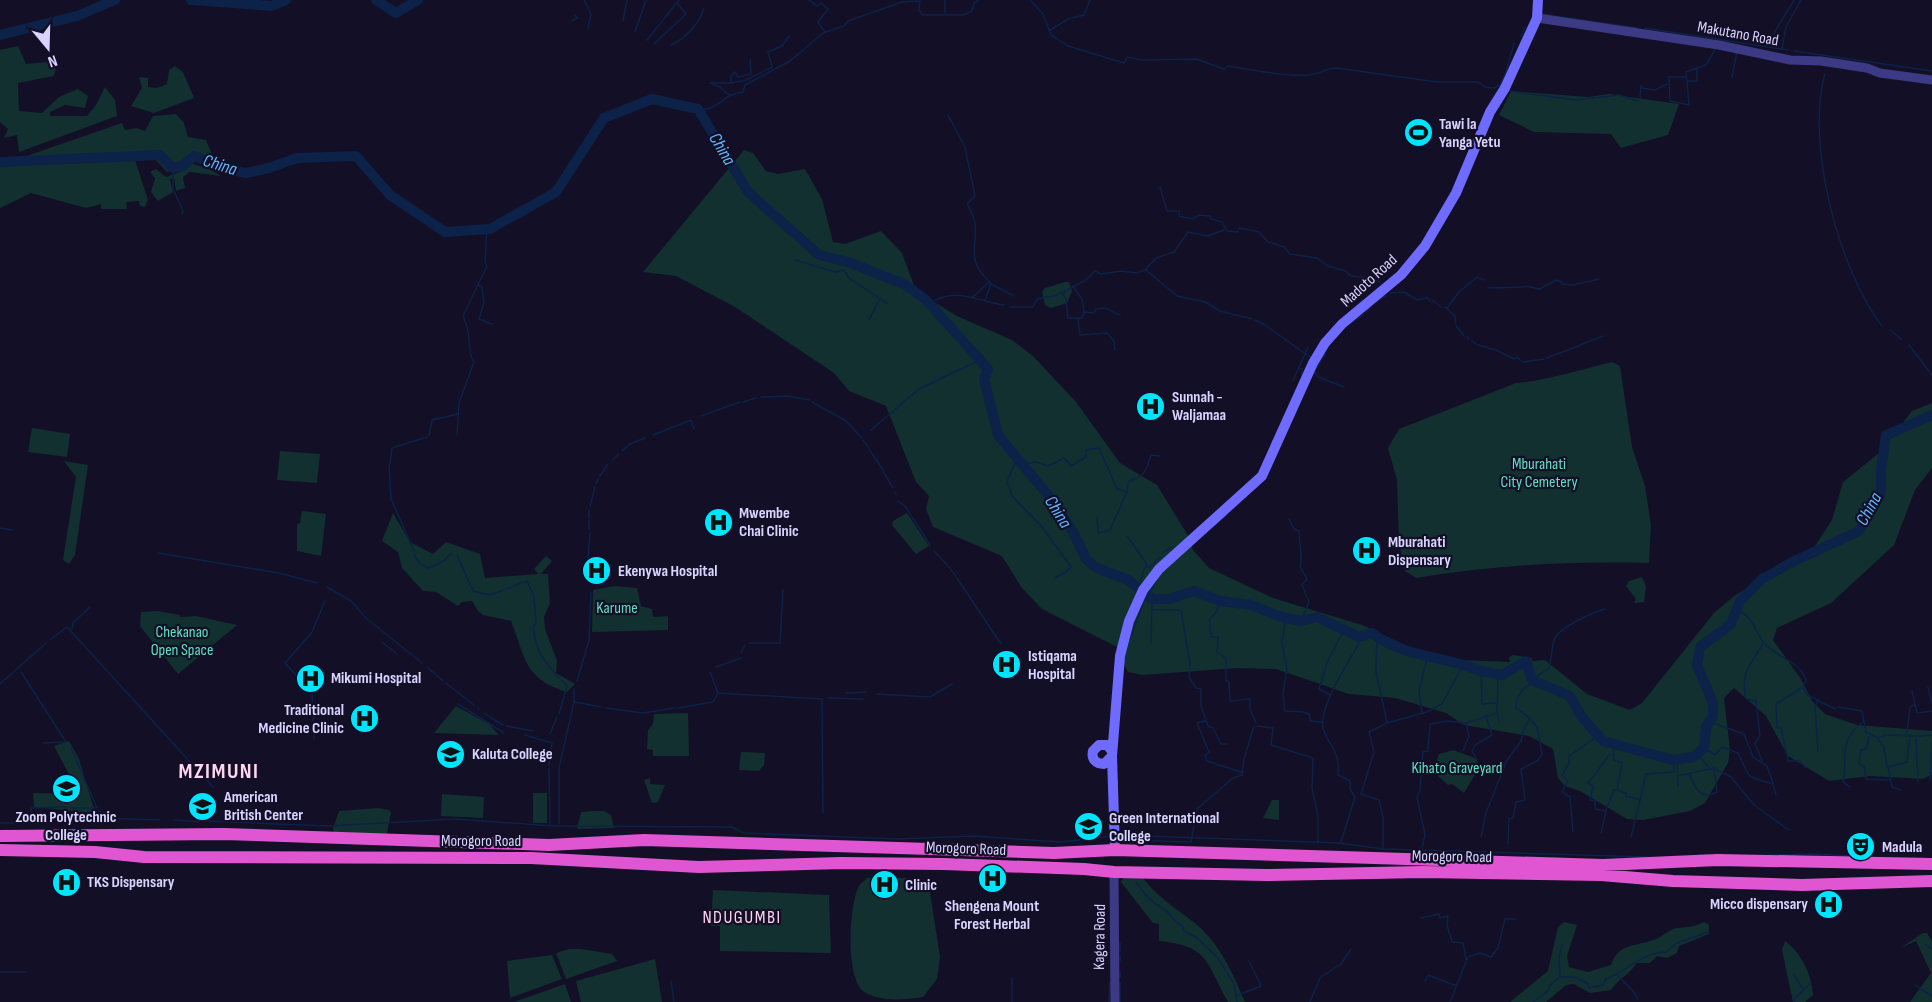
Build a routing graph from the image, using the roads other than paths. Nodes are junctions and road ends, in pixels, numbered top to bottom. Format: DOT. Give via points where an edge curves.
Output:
graph roads {
  1 [pos="1538,0"];
  2 [pos="1537,18"];
  3 [pos="1932,81"];
  4 [pos="1113,725"];
  5 [pos="1099,745"];
  6 [pos="1112,753"];
  7 [pos="1100,763"];
  8 [pos="1112,779"];
  9 [pos="0,836"];
  10 [pos="0,850"];
  11 [pos="1115,850"];
  12 [pos="1932,864"];
  13 [pos="1114,872"];
  14 [pos="1932,881"];
  15 [pos="1115,1002"];
  1 -- 2 [label="main road, Madoto Road"];
  2 -- 3 [label="street, Makutano Road"];
  2 -- 4 [label="main road, Madoto Road" via="1490,112 1460,186 1425,246 1401,275 1325,343 1262,476 1159,569 1143,590 1120,656"];
  4 -- 5 [label="main road"];
  4 -- 6 [label="main road"];
  5 -- 6 [label="main road" via="1107,745"];
  5 -- 7 [label="main road" via="1092,755"];
  6 -- 7 [label="main road" via="1107,763"];
  6 -- 8 [label="main road"];
  7 -- 8 [label="main road"];
  8 -- 11 [label="main road"];
  9 -- 11 [label="highway, Morogoro Road" via="224,834 549,845 644,840 1054,853"];
  10 -- 13 [label="highway, Morogoro Road" via="144,857 531,858 699,867 944,864"];
  11 -- 12 [label="highway, Morogoro Road" via="1604,865 1718,860"];
  13 -- 14 [label="highway, Morogoro Road" via="1601,875 1802,885"];
  13 -- 15 [label="street, Kagera Road"];
}
